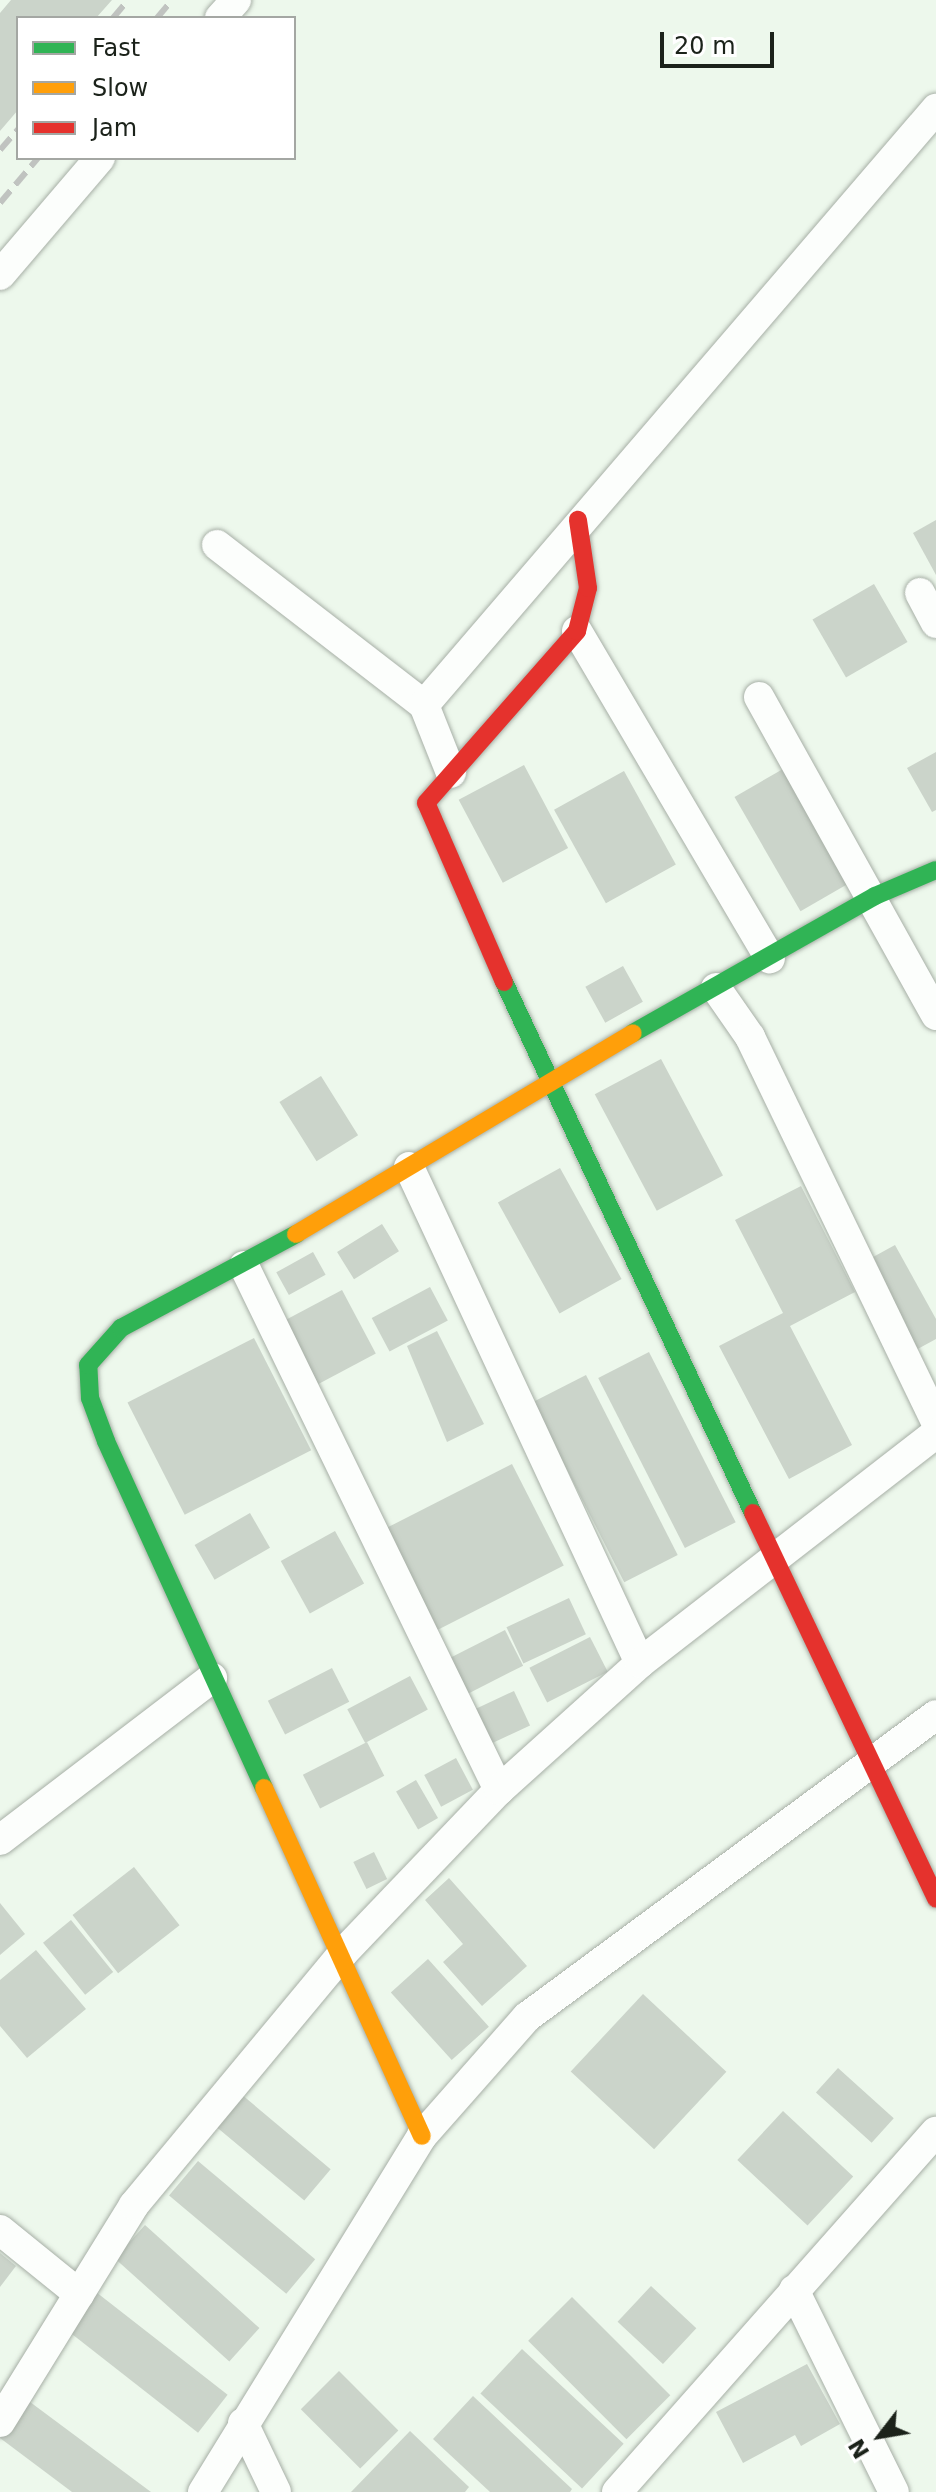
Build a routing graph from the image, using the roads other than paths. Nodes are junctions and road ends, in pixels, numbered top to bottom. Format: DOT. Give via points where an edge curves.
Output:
graph roads {
  1 [pos="236,0"];
  2 [pos="222,16"];
  3 [pos="936,109"];
  4 [pos="98,160"];
  5 [pos="0,275"];
  6 [pos="578,520"];
  7 [pos="217,545"];
  8 [pos="920,593"];
  9 [pos="936,623"];
  10 [pos="577,631"];
  11 [pos="759,697"];
  12 [pos="424,705"];
  13 [pos="451,773"];
  14 [pos="936,870"];
  15 [pos="875,896"];
  16 [pos="770,958"];
  17 [pos="716,988"];
  18 [pos="936,1015"];
  19 [pos="548,1081"];
  20 [pos="409,1167"];
  21 [pos="244,1266"];
  22 [pos="936,1422"];
  23 [pos="936,1433"];
  24 [pos="775,1552"];
  25 [pos="640,1663"];
  26 [pos="212,1678"];
  27 [pos="936,1715"];
  28 [pos="875,1760"];
  29 [pos="499,1790"];
  30 [pos="0,1840"];
  31 [pos="936,1899"];
  32 [pos="343,1953"];
  33 [pos="936,2132"];
  34 [pos="422,2136"];
  35 [pos="0,2230"];
  36 [pos="794,2290"];
  37 [pos="79,2294"];
  38 [pos="0,2422"];
  39 [pos="243,2423"];
  40 [pos="203,2492"];
  41 [pos="276,2492"];
  42 [pos="617,2492"];
  43 [pos="894,2492"];
  1 -- 2 [label="street"];
  3 -- 6 [label="street"];
  4 -- 5 [label="street"];
  6 -- 10 [label="street" via="588,588"];
  6 -- 12 [label="street"];
  7 -- 12 [label="street"];
  8 -- 9 [label="street"];
  10 -- 13 [label="street"];
  10 -- 16 [label="street"];
  11 -- 15 [label="street"];
  12 -- 13 [label="street"];
  13 -- 19 [label="street" via="426,803"];
  14 -- 15 [label="street"];
  15 -- 16 [label="street"];
  15 -- 18 [label="street"];
  16 -- 17 [label="street"];
  17 -- 19 [label="street"];
  17 -- 22 [label="street" via="750,1037"];
  19 -- 20 [label="street"];
  19 -- 24 [label="street"];
  20 -- 21 [label="street"];
  20 -- 25 [label="street"];
  21 -- 26 [label="street" via="121,1328 88,1365 90,1398 106,1441"];
  21 -- 29 [label="street"];
  23 -- 24 [label="street"];
  24 -- 25 [label="street"];
  24 -- 28 [label="street"];
  25 -- 29 [label="street"];
  26 -- 30 [label="street"];
  26 -- 32 [label="street"];
  27 -- 28 [label="street"];
  28 -- 31 [label="street"];
  28 -- 34 [label="street" via="527,2017"];
  29 -- 32 [label="street"];
  32 -- 34 [label="street"];
  32 -- 37 [label="street" via="134,2205"];
  33 -- 36 [label="street"];
  34 -- 39 [label="street"];
  35 -- 37 [label="street"];
  36 -- 42 [label="street"];
  36 -- 43 [label="street"];
  37 -- 38 [label="street"];
  39 -- 40 [label="street"];
  39 -- 41 [label="street"];
}
